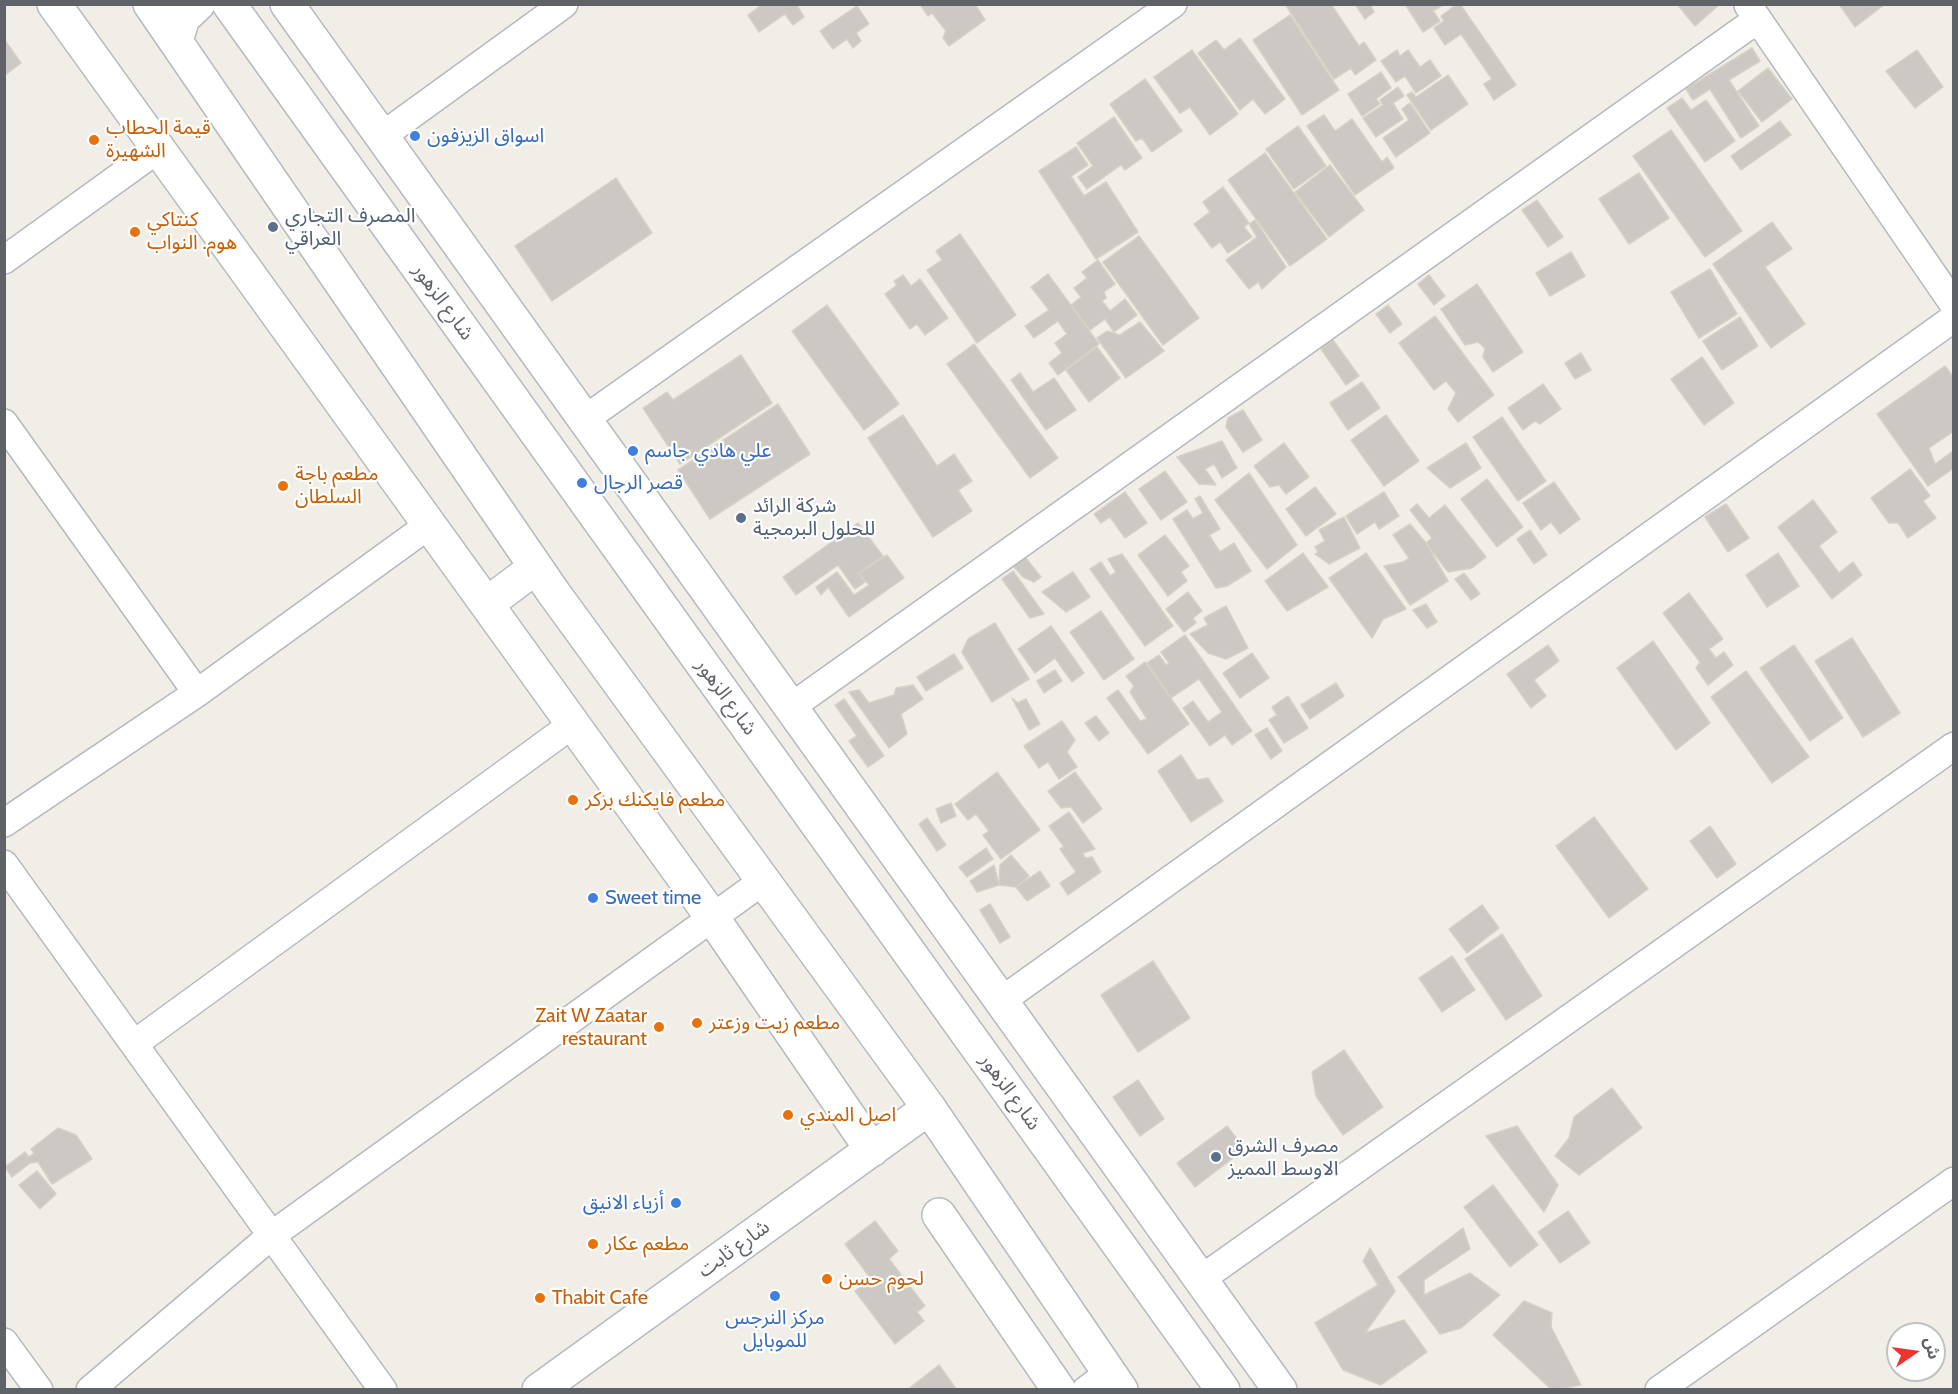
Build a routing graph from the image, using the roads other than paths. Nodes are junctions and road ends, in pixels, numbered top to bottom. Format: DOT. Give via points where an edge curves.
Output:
graph roads {
  1 [pos="54,4"];
  2 [pos="150,4"];
  3 [pos="198,4"];
  4 [pos="229,4"];
  5 [pos="287,4"];
  6 [pos="564,4"];
  7 [pos="1173,4"];
  8 [pos="1753,12"];
  9 [pos="176,41"];
  10 [pos="381,136"];
  11 [pos="158,149"];
  12 [pos="4,260"];
  13 [pos="1953,305"];
  14 [pos="1953,318"];
  15 [pos="585,419"];
  16 [pos="4,423"];
  17 [pos="429,525"];
  18 [pos="679,551"];
  19 [pos="536,567"];
  20 [pos="643,581"];
  21 [pos="487,604"];
  22 [pos="197,693"];
  23 [pos="791,707"];
  24 [pos="573,724"];
  25 [pos="1953,746"];
  26 [pos="4,823"];
  27 [pos="4,864"];
  28 [pos="763,881"];
  29 [pos="712,917"];
  30 [pos="1001,1001"];
  31 [pos="134,1044"];
  32 [pos="929,1108"];
  33 [pos="1077,1108"];
  34 [pos="1042,1137"];
  35 [pos="872,1150"];
  36 [pos="1953,1181"];
  37 [pos="939,1215"];
  38 [pos="272,1235"];
  39 [pos="1201,1279"];
  40 [pos="4,1342"];
  41 [pos="1105,1384"];
  42 [pos="39,1389"];
  43 [pos="90,1389"];
  44 [pos="383,1389"];
  45 [pos="539,1389"];
  46 [pos="1059,1389"];
  47 [pos="1223,1389"];
  48 [pos="1280,1389"];
  49 [pos="1659,1389"];
  1 -- 11 [label="street"];
  2 -- 9 [label="street"];
  3 -- 9 [label="street" via="183,18"];
  4 -- 20 [label="street, شارع الزهور"];
  5 -- 10 [label="street"];
  6 -- 10 [label="street"];
  7 -- 15 [label="street"];
  8 -- 13 [label="street"];
  8 -- 23 [label="street"];
  9 -- 19 [label="street"];
  10 -- 15 [label="street"];
  11 -- 12 [label="street"];
  11 -- 17 [label="street"];
  14 -- 30 [label="street"];
  15 -- 18 [label="street"];
  16 -- 22 [label="street"];
  17 -- 21 [label="street"];
  17 -- 22 [label="street"];
  18 -- 20 [label="street"];
  18 -- 23 [label="street"];
  19 -- 21 [label="street"];
  19 -- 28 [label="street"];
  20 -- 34 [label="street, شارع الزهور"];
  21 -- 24 [label="street"];
  22 -- 26 [label="street"];
  23 -- 30 [label="street"];
  24 -- 29 [label="street"];
  24 -- 31 [label="street"];
  25 -- 39 [label="street"];
  27 -- 31 [label="street"];
  28 -- 29 [label="street"];
  28 -- 32 [label="street"];
  29 -- 35 [label="street"];
  29 -- 38 [label="street"];
  30 -- 33 [label="street"];
  31 -- 38 [label="street"];
  32 -- 35 [label="street, شارع ثابت"];
  32 -- 41 [label="street"];
  33 -- 34 [label="street"];
  33 -- 39 [label="street"];
  34 -- 47 [label="street, شارع الزهور"];
  35 -- 45 [label="street, شارع ثابت"];
  36 -- 49 [label="street"];
  37 -- 46 [label="street"];
  38 -- 43 [label="street"];
  38 -- 44 [label="street"];
  39 -- 48 [label="street"];
  40 -- 42 [label="street"];
}
